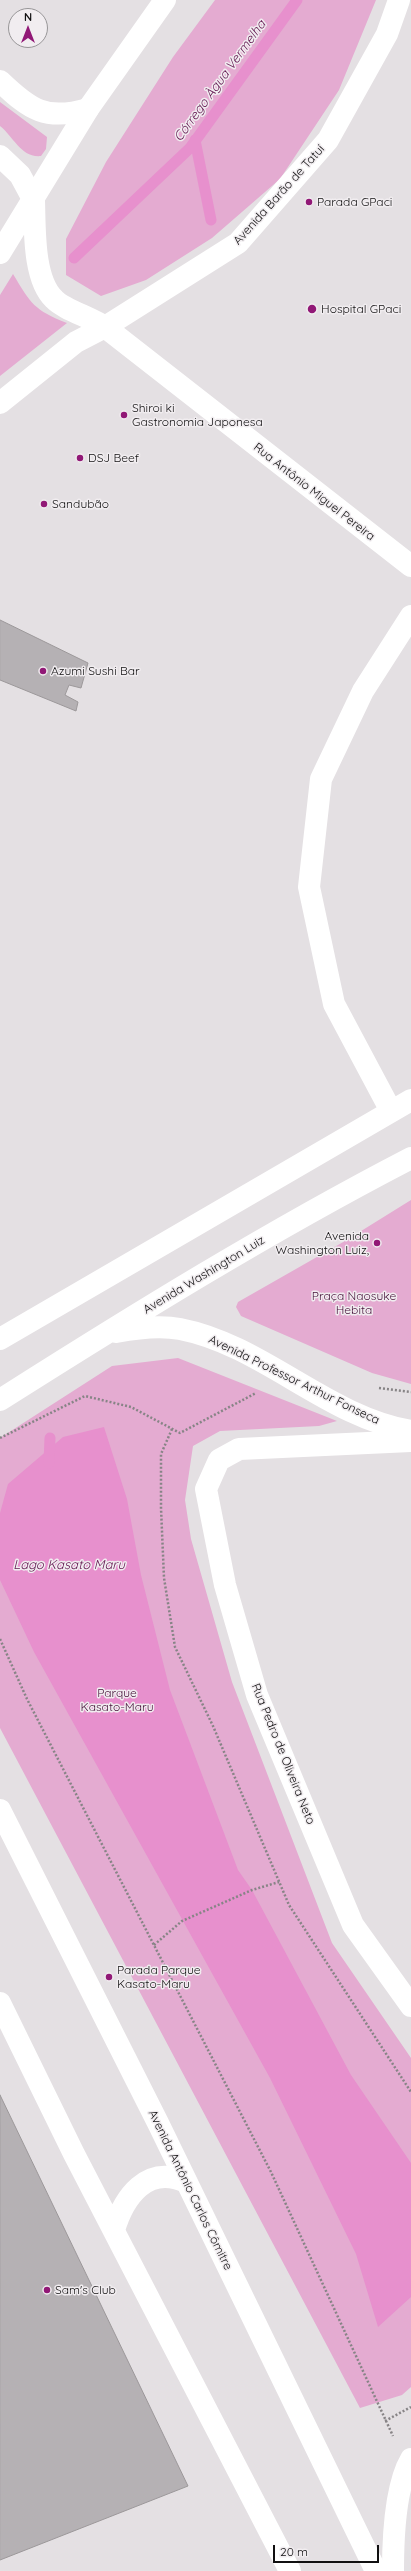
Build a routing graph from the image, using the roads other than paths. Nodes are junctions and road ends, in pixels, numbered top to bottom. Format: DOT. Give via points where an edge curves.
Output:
graph roads {
  1 [pos="165,0"];
  2 [pos="399,0"];
  3 [pos="0,81"];
  4 [pos="88,109"];
  5 [pos="0,156"];
  6 [pos="34,201"];
  7 [pos="0,253"];
  8 [pos="105,327"];
  9 [pos="0,403"];
  10 [pos="411,566"];
  11 [pos="411,616"];
  12 [pos="411,1100"];
  13 [pos="391,1111"];
  14 [pos="411,1158"];
  15 [pos="105,1333"];
  16 [pos="0,1339"];
  17 [pos="0,1400"];
  18 [pos="411,1431"];
  19 [pos="411,1441"];
  20 [pos="239,1449"];
  21 [pos="0,1810"];
  22 [pos="0,2003"];
  23 [pos="411,2006"];
  24 [pos="186,2182"];
  25 [pos="114,2230"];
  26 [pos="411,2459"];
  27 [pos="290,2571"];
  28 [pos="376,2571"];
  29 [pos="393,2571"];
  1 -- 4 [label="main road"];
  2 -- 8 [label="main road, Avenida Barão de Tatuí" via="386,34 328,140 238,243"];
  3 -- 4 [label="main road" via="22,102 42,112 66,116"];
  4 -- 6 [label="main road"];
  5 -- 6 [label="main road" via="20,175"];
  6 -- 7 [label="main road"];
  6 -- 8 [label="main road, Rua Antônio Miguel Pereira" via="36,253 45,285 54,300"];
  8 -- 9 [label="main road, Avenida Barão de Tatuí" via="76,342"];
  8 -- 10 [label="main road, Rua Antônio Miguel Pereira"];
  11 -- 13 [label="main road" via="363,691 321,779 309,887 334,1004"];
  12 -- 13 [label="main road"];
  13 -- 16 [label="main road"];
  14 -- 15 [label="main road, Avenida Washington Luiz" via="340,1194"];
  15 -- 17 [label="main road, Avenida Washington Luiz"];
  15 -- 18 [label="main road, Avenida Professor Arthur Fonseca" via="147,1327 180,1329 237,1350 353,1411 381,1423"];
  19 -- 20 [label="main road, Avenida Professor Arthur Fonseca"];
  20 -- 23 [label="main road, Rua Pedro de Oliveira Neto" via="219,1460 206,1489 225,1585 257,1695 353,1925"];
  21 -- 24 [label="main road, Avenida Antônio Carlos Cômitre"];
  22 -- 25 [label="main road"];
  24 -- 25 [label="main road" via="177,2178 148,2181 124,2203"];
  24 -- 28 [label="main road, Avenida Antônio Carlos Cômitre"];
  25 -- 27 [label="main road"];
  26 -- 29 [label="main road" via="398,2498 393,2538"];
}
